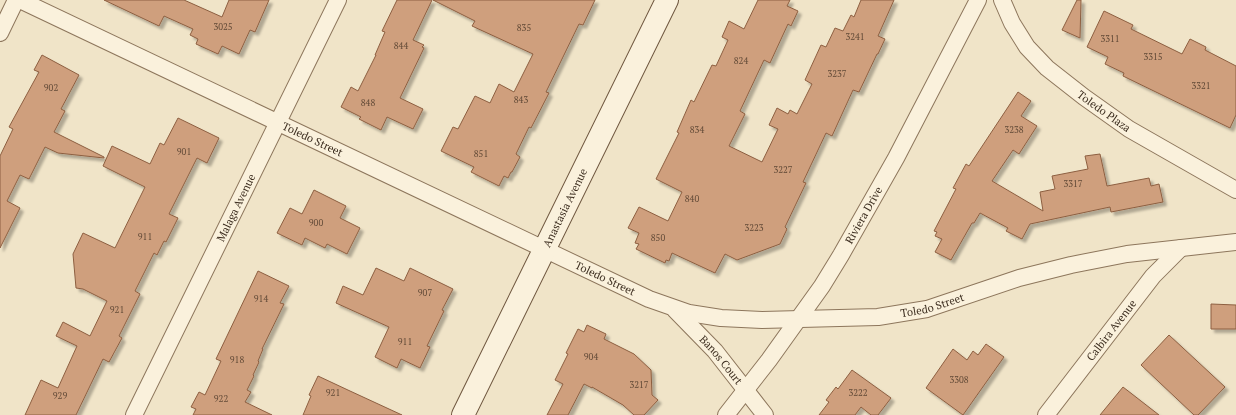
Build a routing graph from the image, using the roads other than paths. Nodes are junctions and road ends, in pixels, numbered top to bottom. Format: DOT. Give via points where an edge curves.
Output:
graph roads {
  1 [pos="16,0"];
  2 [pos="20,0"];
  3 [pos="338,0"];
  4 [pos="667,0"];
  5 [pos="978,0"];
  6 [pos="1002,0"];
  7 [pos="0,33"];
  8 [pos="278,123"];
  9 [pos="1236,190"];
  10 [pos="1236,242"];
  11 [pos="1181,248"];
  12 [pos="544,249"];
  13 [pos="674,309"];
  14 [pos="798,319"];
  15 [pos="746,391"];
  16 [pos="134,415"];
  17 [pos="463,415"];
  18 [pos="726,415"];
  19 [pos="765,415"];
  20 [pos="1046,415"];
  1 -- 7 [label="street"];
  2 -- 8 [label="street, Toledo Street"];
  3 -- 8 [label="street, Malaga Avenue"];
  4 -- 12 [label="street, Anastasia Avenue"];
  5 -- 14 [label="street, Riviera Drive" via="860,222 822,286"];
  6 -- 9 [label="street, Toledo Plaza" via="1027,47 1047,68 1129,129"];
  8 -- 12 [label="street, Toledo Street"];
  8 -- 16 [label="street, Malaga Avenue"];
  10 -- 11 [label="street, Toledo Street"];
  11 -- 14 [label="street, Toledo Street" via="1127,254 1038,273 912,312 878,317"];
  11 -- 20 [label="street, Calbira Avenue" via="1153,276"];
  12 -- 13 [label="street, Toledo Street"];
  12 -- 17 [label="street, Anastasia Avenue"];
  13 -- 14 [label="street, Toledo Street" via="721,318"];
  13 -- 15 [label="street, Banos Court" via="709,345"];
  14 -- 15 [label="street, Riviera Drive"];
  15 -- 18 [label="street, Riviera Drive"];
  15 -- 19 [label="street, Banos Court"];
}
